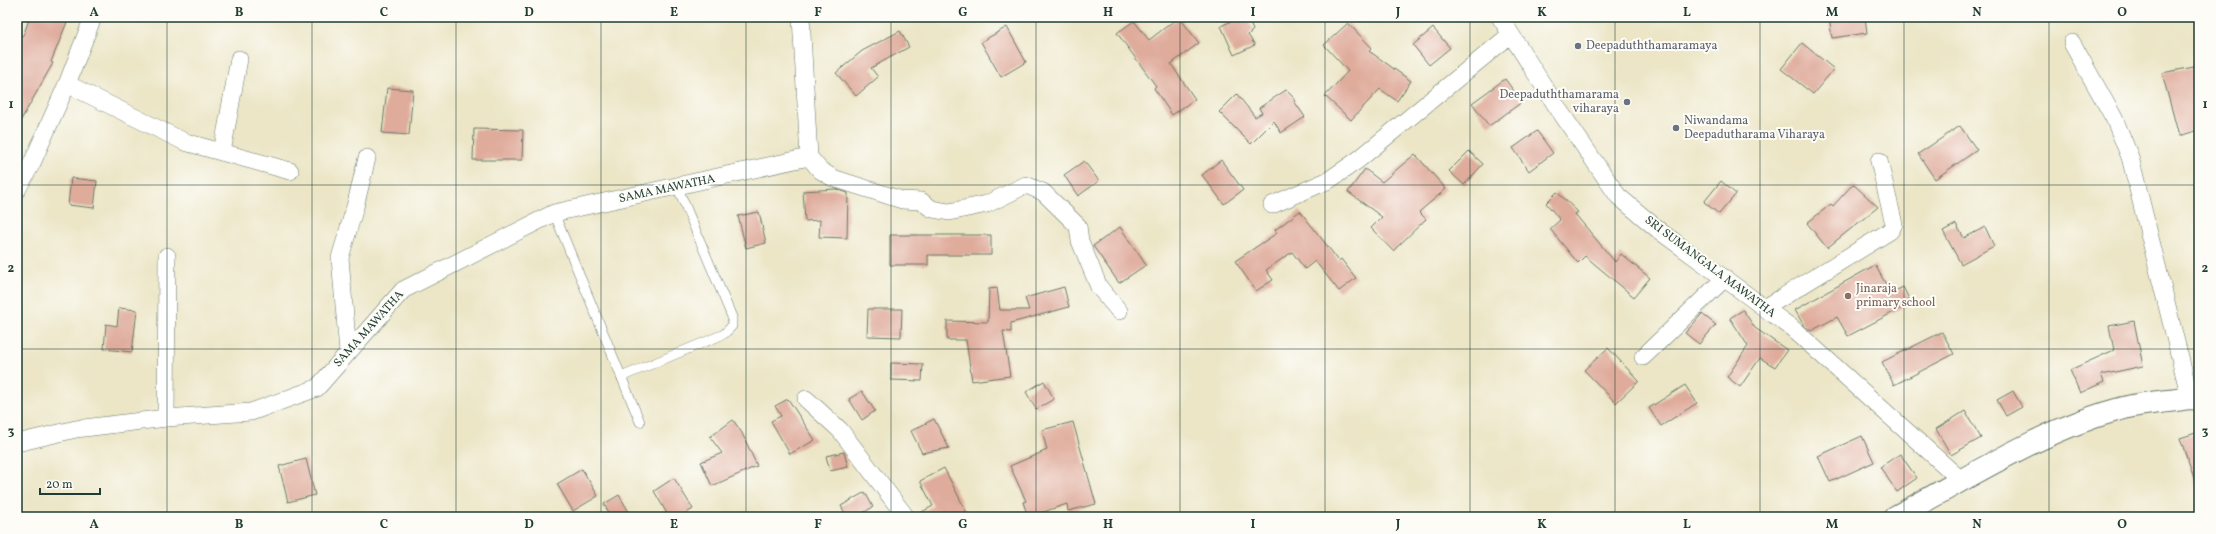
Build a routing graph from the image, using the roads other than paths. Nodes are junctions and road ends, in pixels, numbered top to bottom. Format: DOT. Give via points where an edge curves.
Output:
graph roads {
  1 [pos="92,17"];
  2 [pos="801,17"];
  3 [pos="1500,17"];
  4 [pos="1510,35"];
  5 [pos="2072,43"];
  6 [pos="239,59"];
  7 [pos="67,84"];
  8 [pos="222,152"];
  9 [pos="367,158"];
  10 [pos="809,158"];
  11 [pos="1879,161"];
  12 [pos="290,171"];
  13 [pos="18,184"];
  14 [pos="677,186"];
  15 [pos="1272,205"];
  16 [pos="554,214"];
  17 [pos="167,256"];
  18 [pos="1725,278"];
  19 [pos="1765,308"];
  20 [pos="1119,311"];
  21 [pos="348,352"];
  22 [pos="1643,357"];
  23 [pos="621,377"];
  24 [pos="2194,398"];
  25 [pos="806,399"];
  26 [pos="166,418"];
  27 [pos="640,422"];
  28 [pos="17,443"];
  29 [pos="1962,481"];
  30 [pos="906,517"];
  31 [pos="1895,517"];
  1 -- 7 [label="street"];
  2 -- 10 [label="street"];
  3 -- 4 [label="street, SRI SUMANGALA MAWATHA"];
  4 -- 15 [label="street" via="1358,160 1335,176"];
  4 -- 18 [label="street, SRI SUMANGALA MAWATHA" via="1618,196 1661,232"];
  5 -- 24 [label="street" via="2114,118 2130,158"];
  6 -- 8 [label="street"];
  7 -- 8 [label="street" via="185,142"];
  7 -- 13 [label="street" via="32,163"];
  8 -- 12 [label="street"];
  9 -- 21 [label="street" via="340,258"];
  10 -- 14 [label="street, SAMA MAWATHA"];
  10 -- 20 [label="street" via="820,170 833,178 902,200 921,201 932,209 949,212 987,204 1026,185 1043,192 1078,226 1080,241 1099,287"];
  11 -- 19 [label="street" via="1894,224 1890,231"];
  14 -- 16 [label="street, SAMA MAWATHA"];
  14 -- 23 [label="lane" via="732,317 732,326 724,334"];
  16 -- 21 [label="street, SAMA MAWATHA" via="403,290"];
  16 -- 23 [label="lane"];
  17 -- 26 [label="street"];
  18 -- 19 [label="street, SRI SUMANGALA MAWATHA"];
  18 -- 22 [label="street"];
  19 -- 29 [label="street, SRI SUMANGALA MAWATHA" via="1792,328"];
  21 -- 26 [label="street, SAMA MAWATHA" via="317,388 251,412"];
  23 -- 27 [label="lane"];
  24 -- 29 [label="street" via="2125,407 2092,418 2023,446"];
  25 -- 30 [label="street" via="840,430"];
  26 -- 28 [label="street, SAMA MAWATHA" via="76,429"];
  29 -- 31 [label="street"];
}
